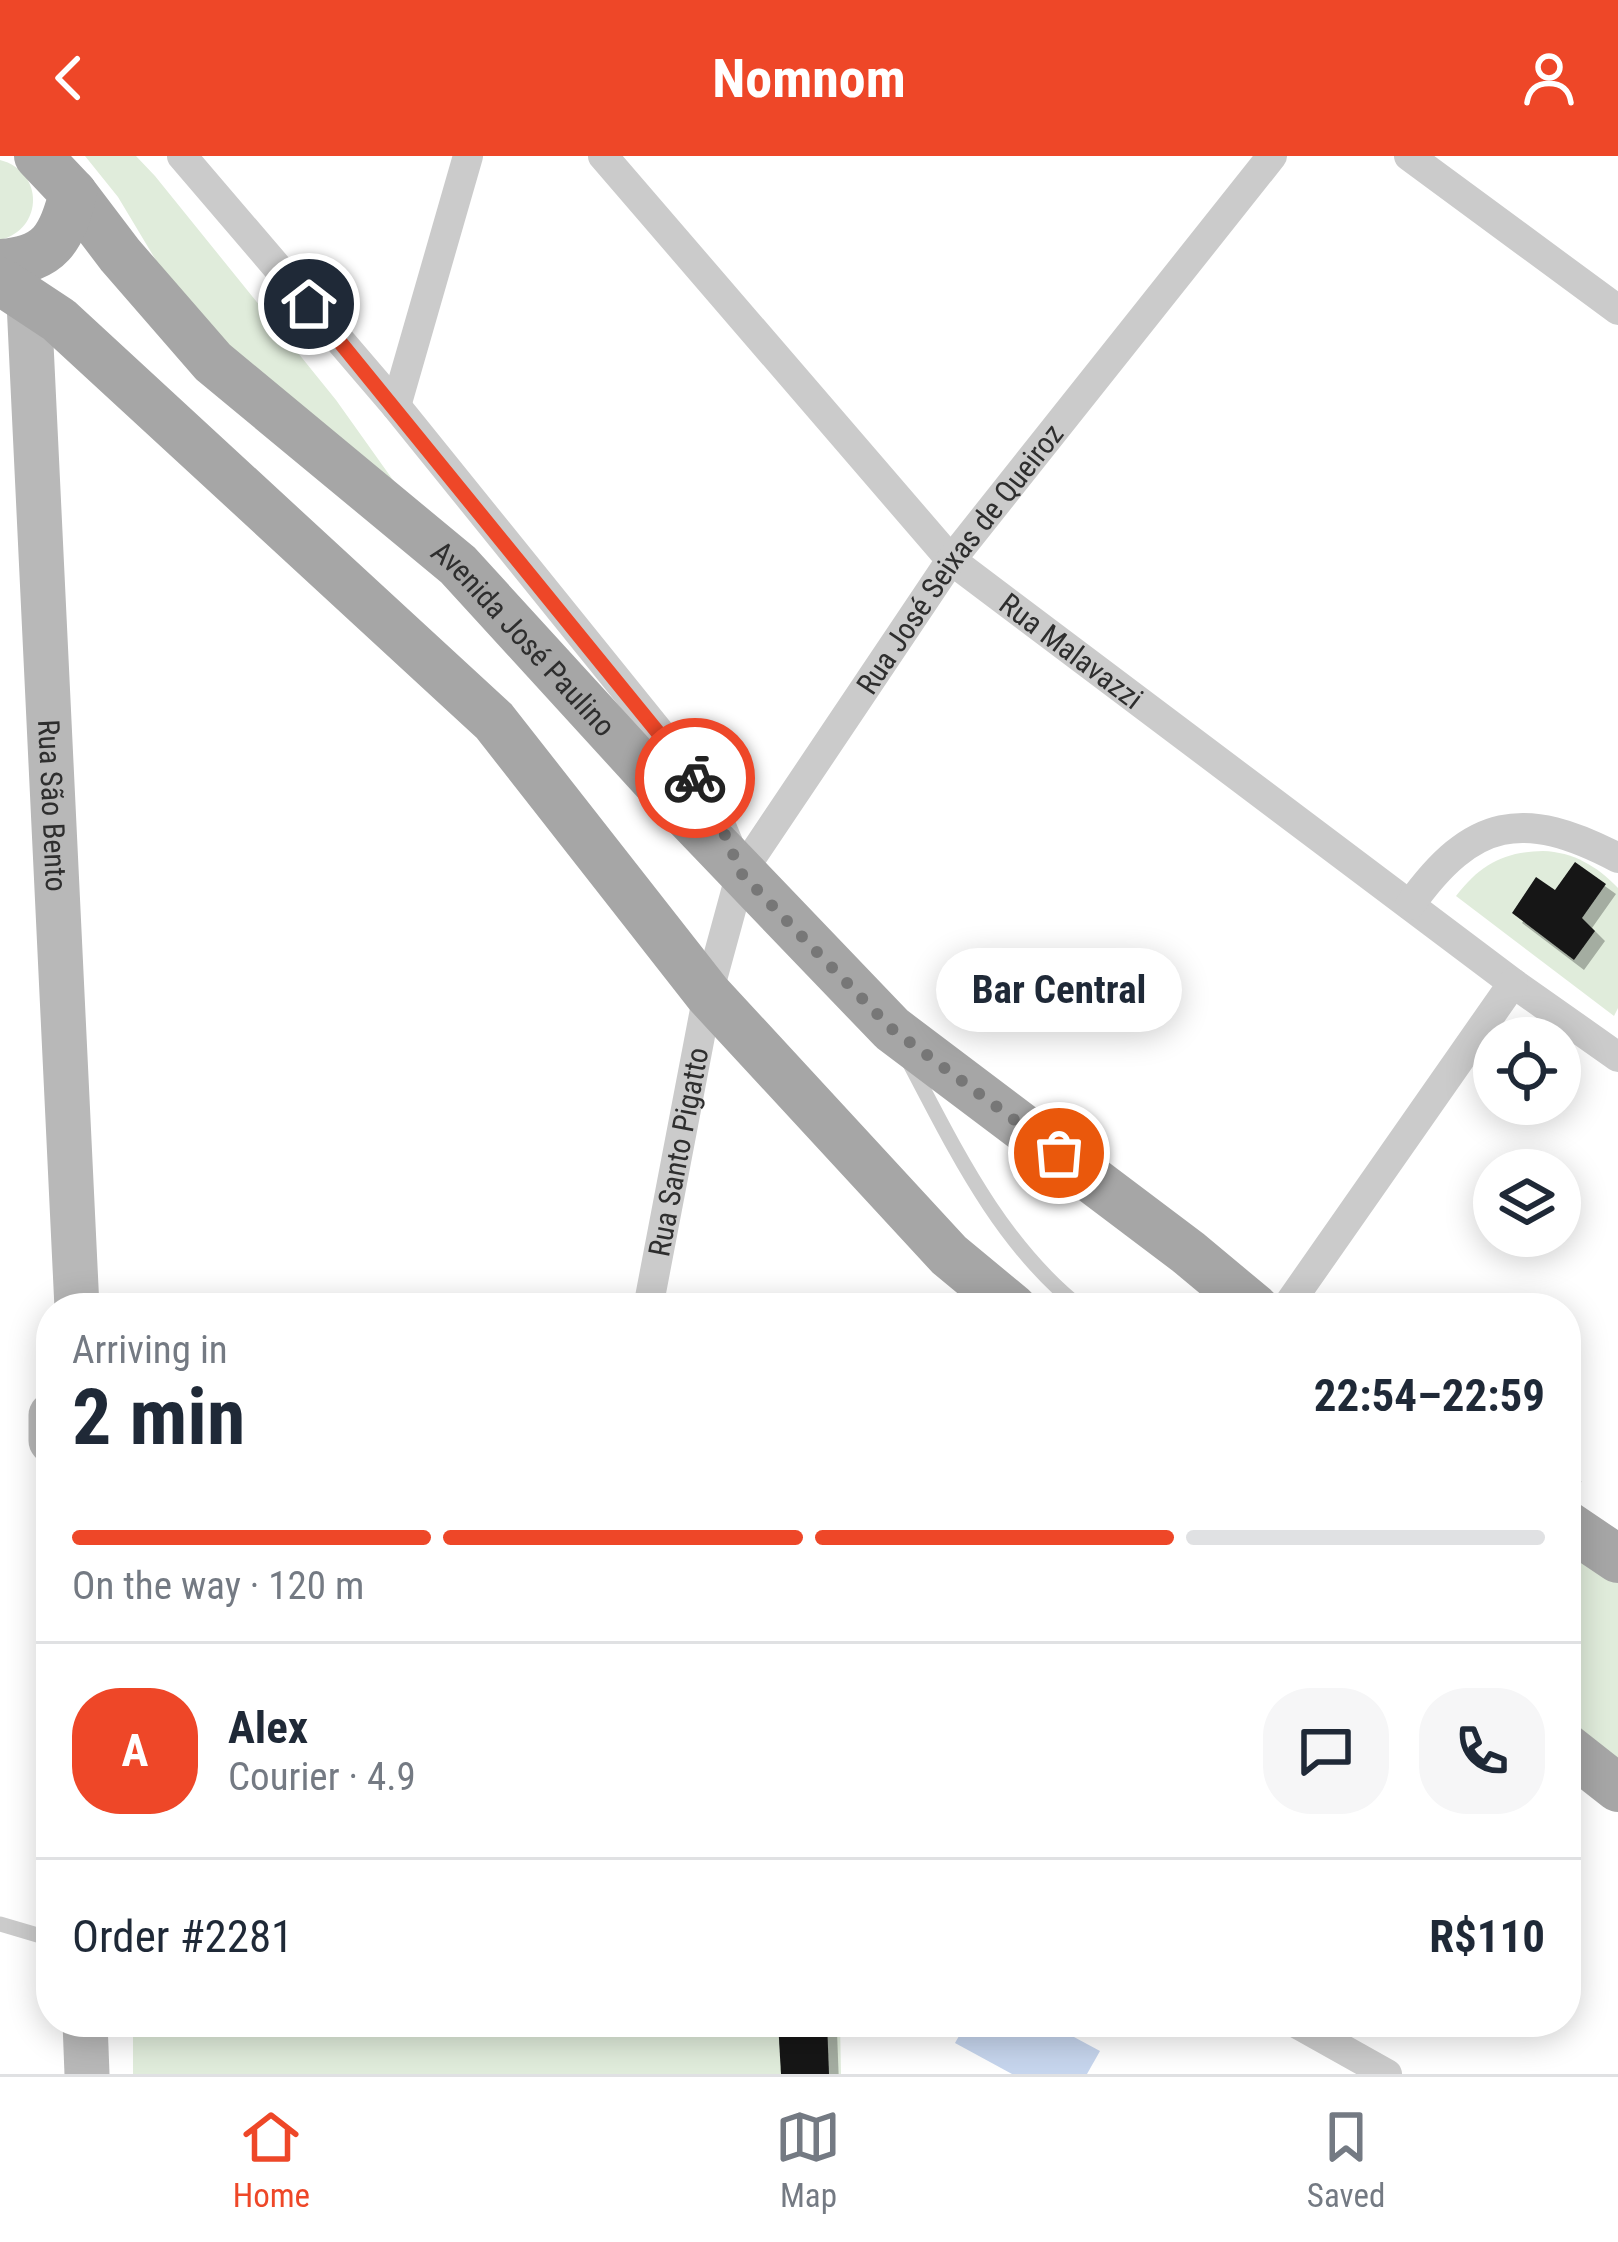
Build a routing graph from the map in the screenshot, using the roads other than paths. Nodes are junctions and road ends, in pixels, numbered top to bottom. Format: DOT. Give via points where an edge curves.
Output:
graph roads {
  1 [pos="38,156"];
  2 [pos="182,156"];
  3 [pos="467,156"];
  4 [pos="603,156"];
  5 [pos="1272,156"];
  6 [pos="1409,156"];
  7 [pos="73,193"];
  8 [pos="48,249"];
  9 [pos="0,263"];
  10 [pos="14,292"];
  11 [pos="1618,310"];
  12 [pos="396,406"];
  13 [pos="951,560"];
  14 [pos="1618,858"];
  15 [pos="741,873"];
  16 [pos="1410,905"];
  17 [pos="1513,983"];
  18 [pos="708,994"];
  19 [pos="892,1029"];
  20 [pos="1618,1057"];
  21 [pos="76,1293"];
  22 [pos="651,1293"];
  23 [pos="995,1293"];
  24 [pos="1062,1293"];
  25 [pos="1237,1293"];
  26 [pos="1296,1293"];
  27 [pos="1581,1534"];
  28 [pos="1618,1559"];
  29 [pos="1581,1759"];
  30 [pos="1618,1788"];
  31 [pos="0,1924"];
  32 [pos="36,1935"];
  33 [pos="86,2037"];
  34 [pos="1321,2037"];
  35 [pos="87,2074"];
  36 [pos="1388,2074"];
  1 -- 7 [label="main road, Avenida José Paulino"];
  2 -- 12 [label="street"];
  3 -- 12 [label="street"];
  4 -- 13 [label="street, Rua Malavazzi"];
  5 -- 13 [label="street, Rua José Seixas de Queiroz"];
  6 -- 11 [label="street"];
  7 -- 8 [label="main road"];
  7 -- 15 [label="main road, Avenida José Paulino" via="213,362 458,566"];
  8 -- 9 [label="main road" via="25,262"];
  8 -- 10 [label="main road"];
  10 -- 18 [label="main road" via="59,320 494,721"];
  10 -- 21 [label="main road, Rua São Bento"];
  12 -- 15 [label="street" via="706,790"];
  13 -- 15 [label="street, Rua José Seixas de Queiroz"];
  13 -- 16 [label="street, Rua Malavazzi"];
  14 -- 16 [label="street" via="1541,829 1490,832 1445,859"];
  15 -- 18 [label="street, Rua José Seixas de Queiroz"];
  15 -- 19 [label="main road, Avenida José Paulino"];
  16 -- 17 [label="street, Rua Malavazzi"];
  17 -- 20 [label="street, Rua Malavazzi"];
  17 -- 26 [label="street"];
  18 -- 22 [label="street, Rua Santo Pigatto"];
  18 -- 23 [label="main road" via="949,1255"];
  19 -- 24 [label="lane" via="993,1216"];
  19 -- 25 [label="main road, Avenida José Paulino"];
  27 -- 28 [label="main road"];
  29 -- 30 [label="main road"];
  31 -- 32 [label="lane"];
  33 -- 35 [label="main road"];
  34 -- 36 [label="street"];
}
